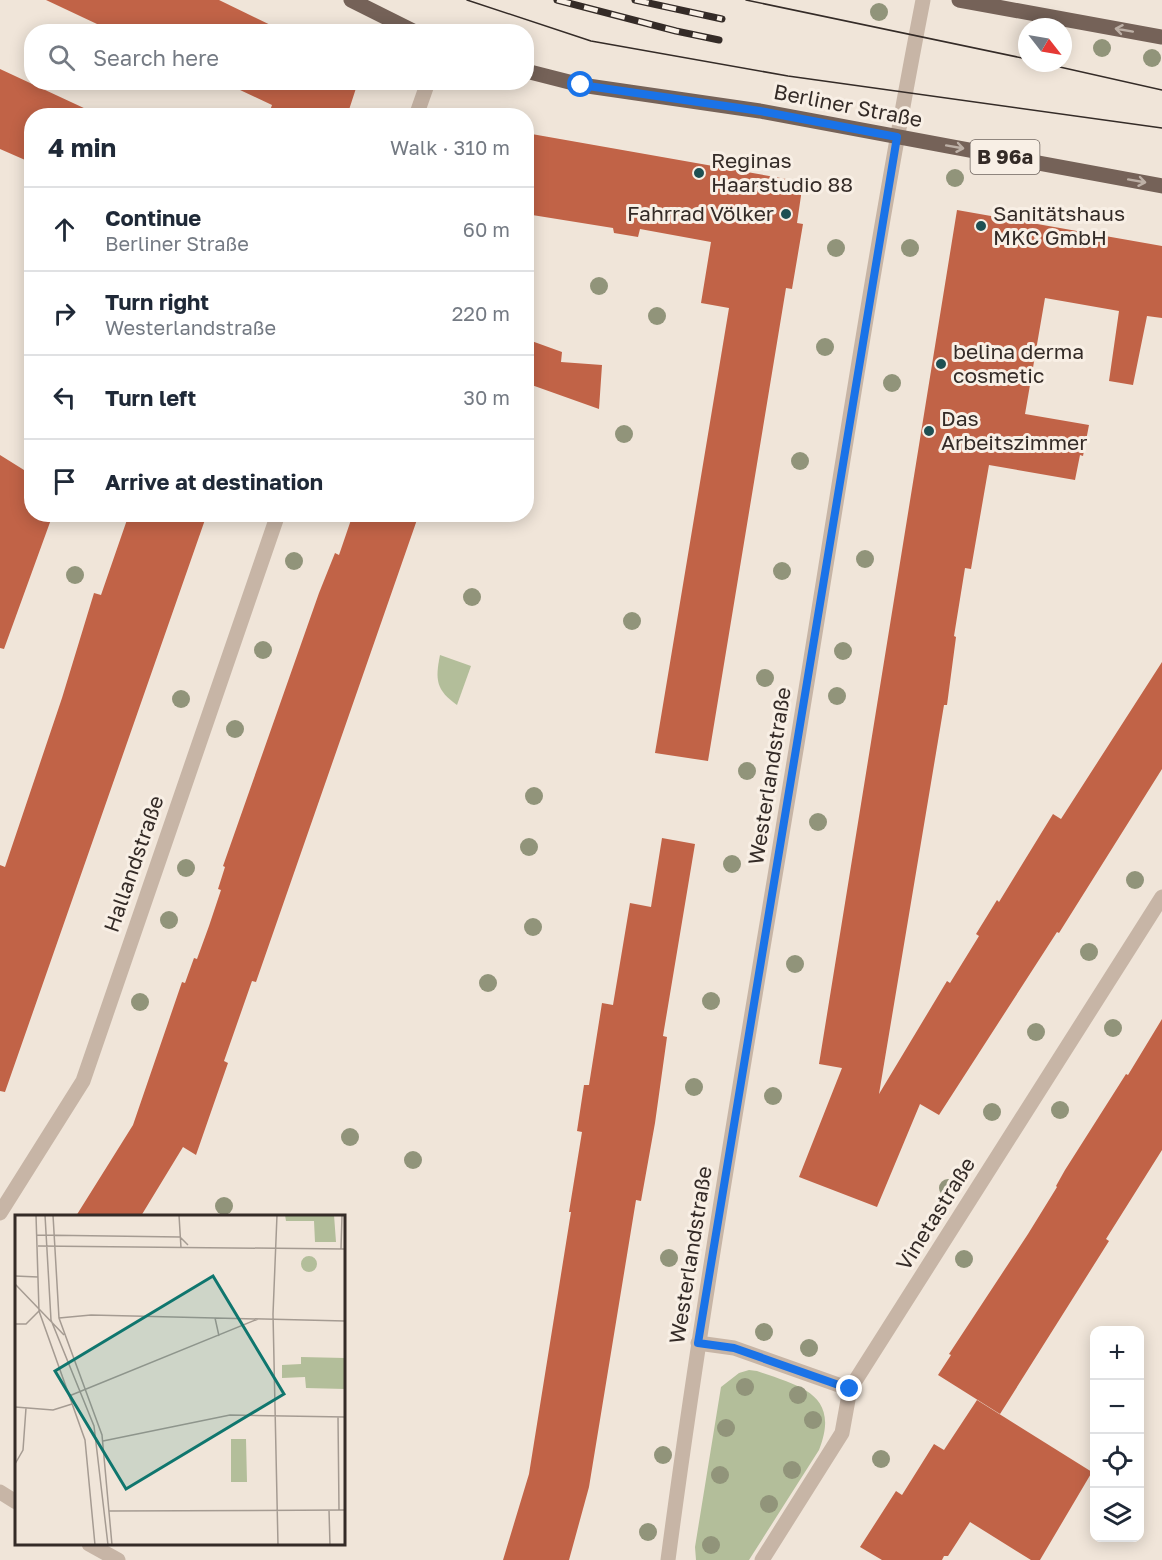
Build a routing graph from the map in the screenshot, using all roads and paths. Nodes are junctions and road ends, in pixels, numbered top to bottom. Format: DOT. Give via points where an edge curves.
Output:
graph roads {
  1 [pos="351,0"];
  2 [pos="923,0"];
  3 [pos="959,0"];
  4 [pos="398,24"];
  5 [pos="1162,37"];
  6 [pos="534,73"];
  7 [pos="425,90"];
  8 [pos="419,108"];
  9 [pos="897,137"];
  10 [pos="1162,186"];
  11 [pos="275,522"];
  12 [pos="1162,897"];
  13 [pos="0,1213"];
  14 [pos="698,1343"];
  15 [pos="850,1389"];
  16 [pos="0,1492"];
  17 [pos="15,1501"];
  18 [pos="91,1545"];
  19 [pos="118,1560"];
  20 [pos="668,1560"];
  21 [pos="762,1560"];
  1 -- 4 [label="main road"];
  2 -- 9 [label="street, Westerlandstraße"];
  5 -- 3 [label="main road, one-way"];
  6 -- 9 [label="main road, Berliner Straße / B 96a" via="581,85 760,111"];
  7 -- 8 [label="street"];
  9 -- 10 [label="main road, Berliner Straße / B 96a, one-way"];
  9 -- 14 [label="street, Westerlandstraße"];
  11 -- 13 [label="street, Hallandstraße" via="83,1081"];
  12 -- 15 [label="street, Vinetastraße"];
  14 -- 15 [label="street" via="734,1348"];
  14 -- 20 [label="street, Westerlandstraße"];
  15 -- 21 [label="street, Vinetastraße" via="842,1433"];
  16 -- 17 [label="street"];
  18 -- 19 [label="street"];
}
